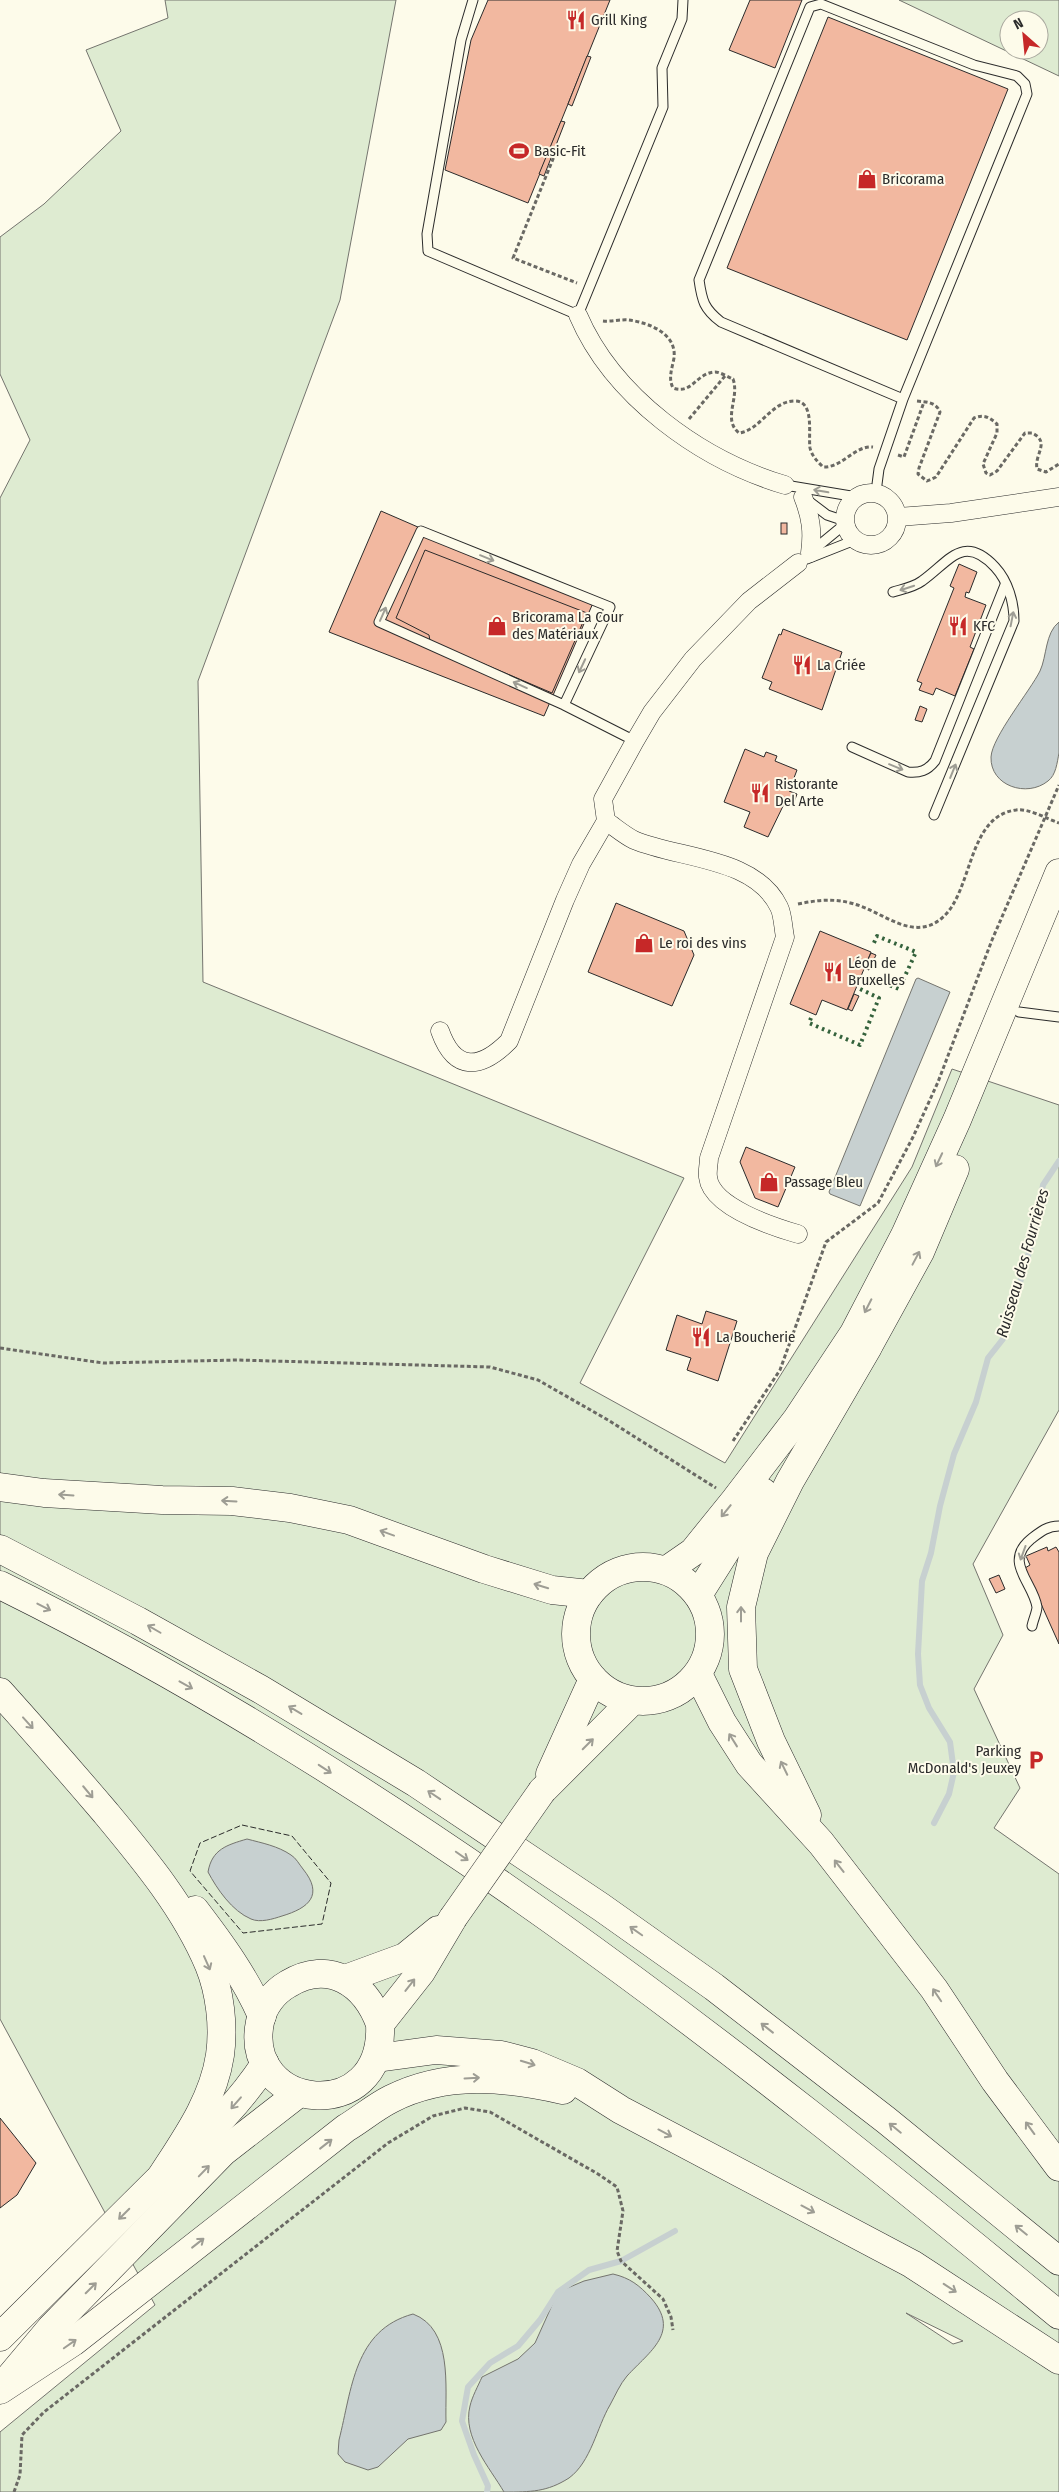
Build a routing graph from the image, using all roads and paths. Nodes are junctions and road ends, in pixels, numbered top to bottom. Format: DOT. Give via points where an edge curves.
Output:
graph roads {
  1 [pos="473,0"];
  2 [pos="683,0"];
  3 [pos="553,153"];
  4 [pos="589,287"];
  5 [pos="578,315"];
  6 [pos="597,320"];
  7 [pos="725,376"];
  8 [pos="903,399"];
  9 [pos="924,402"];
  10 [pos="678,431"];
  11 [pos="885,450"];
  12 [pos="1059,464"];
  13 [pos="785,485"];
  14 [pos="876,492"];
  15 [pos="803,497"];
  16 [pos="857,497"];
  17 [pos="1059,497"];
  18 [pos="898,517"];
  19 [pos="845,522"];
  20 [pos="855,540"];
  21 [pos="804,558"];
  22 [pos="1005,585"];
  23 [pos="893,592"];
  24 [pos="564,705"];
  25 [pos="635,740"];
  26 [pos="852,747"];
  27 [pos="1059,785"];
  28 [pos="934,815"];
  29 [pos="1045,818"];
  30 [pos="606,821"];
  31 [pos="1059,823"];
  32 [pos="1059,872"];
  33 [pos="780,908"];
  34 [pos="1059,918"];
  35 [pos="1019,1012"];
  36 [pos="1059,1017"];
  37 [pos="440,1030"];
  38 [pos="798,1234"];
  39 [pos="868,1347"];
  40 [pos="0,1348"];
  41 [pos="733,1441"];
  42 [pos="0,1487"];
  43 [pos="735,1500"];
  44 [pos="1059,1526"];
  45 [pos="0,1549"];
  46 [pos="667,1570"];
  47 [pos="0,1585"];
  48 [pos="589,1594"];
  49 [pos="698,1595"];
  50 [pos="1032,1626"];
  51 [pos="698,1674"];
  52 [pos="593,1679"];
  53 [pos="0,1692"];
  54 [pos="632,1701"];
  55 [pos="542,1791"];
  56 [pos="821,1843"];
  57 [pos="146,1862"];
  58 [pos="453,1918"];
  59 [pos="345,1979"];
  60 [pos="262,2016"];
  61 [pos="380,2024"];
  62 [pos="376,2058"];
  63 [pos="265,2064"];
  64 [pos="299,2093"];
  65 [pos="621,2110"];
  66 [pos="1059,2167"];
  67 [pos="159,2180"];
  68 [pos="1059,2261"];
  69 [pos="1059,2315"];
  70 [pos="673,2330"];
  71 [pos="0,2337"];
  72 [pos="1059,2360"];
  73 [pos="0,2389"];
  74 [pos="14,2492"];
  1 -- 5 [label="lane" via="461,40 445,127 427,234 428,251"];
  2 -- 4 [label="lane" via="682,19 662,68 663,106"];
  3 -- 4 [label="path" via="513,258"];
  4 -- 5 [label="lane"];
  5 -- 10 [label="street" via="588,338 615,374 642,403"];
  6 -- 7 [label="path" via="629,320 666,334 673,344 670,382 673,388 687,390 706,374 716,372"];
  7 -- 10 [label="path"];
  7 -- 11 [label="path" via="733,379 736,388 730,418 732,427 739,433 747,432 774,409 796,401 807,408 810,449 823,467 832,467 871,446"];
  8 -- 8 [label="lane" via="1027,94 1025,84 1017,76 974,65 821,4 810,7 699,280 701,296 708,312 722,322"];
  8 -- 9 [label="path"];
  8 -- 11 [label="lane"];
  9 -- 11 [label="path" via="904,457"];
  9 -- 12 [label="path" via="937,406 940,412 919,468 918,474 928,481 936,477 974,418 980,416 997,424 997,432 983,464 986,473 990,475 997,471 1025,433 1032,433 1041,440 1037,469 1046,472"];
  10 -- 13 [label="street" via="756,476"];
  11 -- 14 [label="lane"];
  13 -- 15 [label="lane"];
  16 -- 13 [label="lane, one-way"];
  14 -- 16 [label="street"];
  14 -- 18 [label="street" via="895,506"];
  15 -- 19 [label="lane" via="828,515"];
  15 -- 21 [label="street" via="811,518 812,537"];
  16 -- 19 [label="street" via="846,511"];
  17 -- 18 [label="street" via="951,513"];
  18 -- 20 [label="street" via="890,538 881,544 863,544"];
  19 -- 20 [label="street"];
  19 -- 21 [label="lane"];
  20 -- 21 [label="lane"];
  21 -- 25 [label="street" via="748,601 693,659"];
  22 -- 23 [label="lane, one-way" via="998,570 987,559 962,551 951,555 922,581"];
  26 -- 22 [label="lane, one-way" via="908,772 929,768 935,761"];
  28 -- 22 [label="lane, one-way" via="1014,620 1011,596"];
  24 -- 24 [label="lane, one-way" via="380,622 421,532 610,607"];
  24 -- 25 [label="lane"];
  25 -- 30 [label="street" via="603,799"];
  27 -- 29 [label="path"];
  29 -- 31 [label="path"];
  29 -- 33 [label="path" via="1016,810 991,822 981,836 956,900 942,918 926,927 901,926 855,904 830,900"];
  29 -- 41 [label="path" via="913,1137 878,1203 826,1242 780,1370"];
  30 -- 33 [label="street" via="634,840 705,858 745,874 767,888"];
  30 -- 37 [label="street" via="565,900 509,1041 494,1056 474,1062 457,1059 446,1047"];
  32 -- 43 [label="main road, one-way" via="957,1120 905,1235 859,1325 797,1419"];
  33 -- 38 [label="street" via="785,937 709,1158 708,1178 712,1191 725,1202 769,1226"];
  34 -- 35 [label="main road"];
  35 -- 36 [label="lane"];
  39 -- 35 [label="main road, one-way" via="920,1252"];
  39 -- 49 [label="main road" via="796,1442 732,1537"];
  56 -- 39 [label="main road, one-way" via="771,1741 743,1669 741,1608 754,1553 790,1481"];
  40 -- 43 [label="path" via="103,1364 237,1360 490,1367 538,1380"];
  48 -- 42 [label="main road, one-way" via="552,1590 349,1520 290,1508 232,1501 54,1494"];
  43 -- 46 [label="main road, one-way" via="693,1552"];
  44 -- 50 [label="lane, one-way" via="1047,1527 1033,1537 1019,1558 1037,1607"];
  68 -- 45 [label="main road, one-way" via="714,1986 601,1906 416,1783 260,1690 138,1620"];
  46 -- 48 [label="main road" via="628,1568 606,1577"];
  46 -- 49 [label="main road" via="688,1583"];
  47 -- 69 [label="main road, one-way" via="256,1724 453,1850 598,1952 822,2122"];
  48 -- 52 [label="main road" via="580,1610 576,1628 582,1664"];
  49 -- 51 [label="main road" via="708,1614 711,1634 707,1655"];
  51 -- 54 [label="main road" via="680,1691 657,1700"];
  56 -- 51 [label="main road, one-way" via="748,1764"];
  52 -- 54 [label="main road" via="611,1693"];
  52 -- 55 [label="main road"];
  53 -- 57 [label="main road, one-way"];
  55 -- 54 [label="main road, one-way"];
  55 -- 58 [label="main road, bridge"];
  66 -- 56 [label="main road, one-way" via="995,2081 934,1989"];
  57 -- 60 [label="main road" via="185,1896 228,1953"];
  57 -- 67 [label="main road, one-way" via="189,1926 209,1966 218,1995 222,2031 215,2077 199,2117"];
  58 -- 59 [label="main road" via="405,1958"];
  61 -- 58 [label="main road, one-way" via="421,1972"];
  59 -- 60 [label="main road" via="329,1975 295,1979 275,1994"];
  59 -- 61 [label="main road" via="361,1990 373,2005"];
  60 -- 63 [label="main road" via="258,2032"];
  61 -- 62 [label="main road" via="381,2041"];
  62 -- 64 [label="main road" via="367,2074 353,2087 318,2097"];
  62 -- 65 [label="main road, one-way" via="436,2050 501,2055 532,2063 577,2082"];
  63 -- 64 [label="main road" via="285,2086"];
  63 -- 67 [label="main road, one-way" via="220,2123"];
  73 -- 64 [label="main road, one-way" via="51,2328 223,2152"];
  65 -- 72 [label="main road, one-way" via="912,2264"];
  73 -- 65 [label="main road, one-way" via="72,2342 346,2128 392,2099 466,2078 491,2078 571,2092"];
  67 -- 71 [label="main road, one-way"];
  70 -- 74 [label="path" via="663,2299 621,2261 617,2251 623,2211 617,2187 490,2112 465,2108 433,2116 388,2143 44,2412 22,2435 20,2475"];
}
